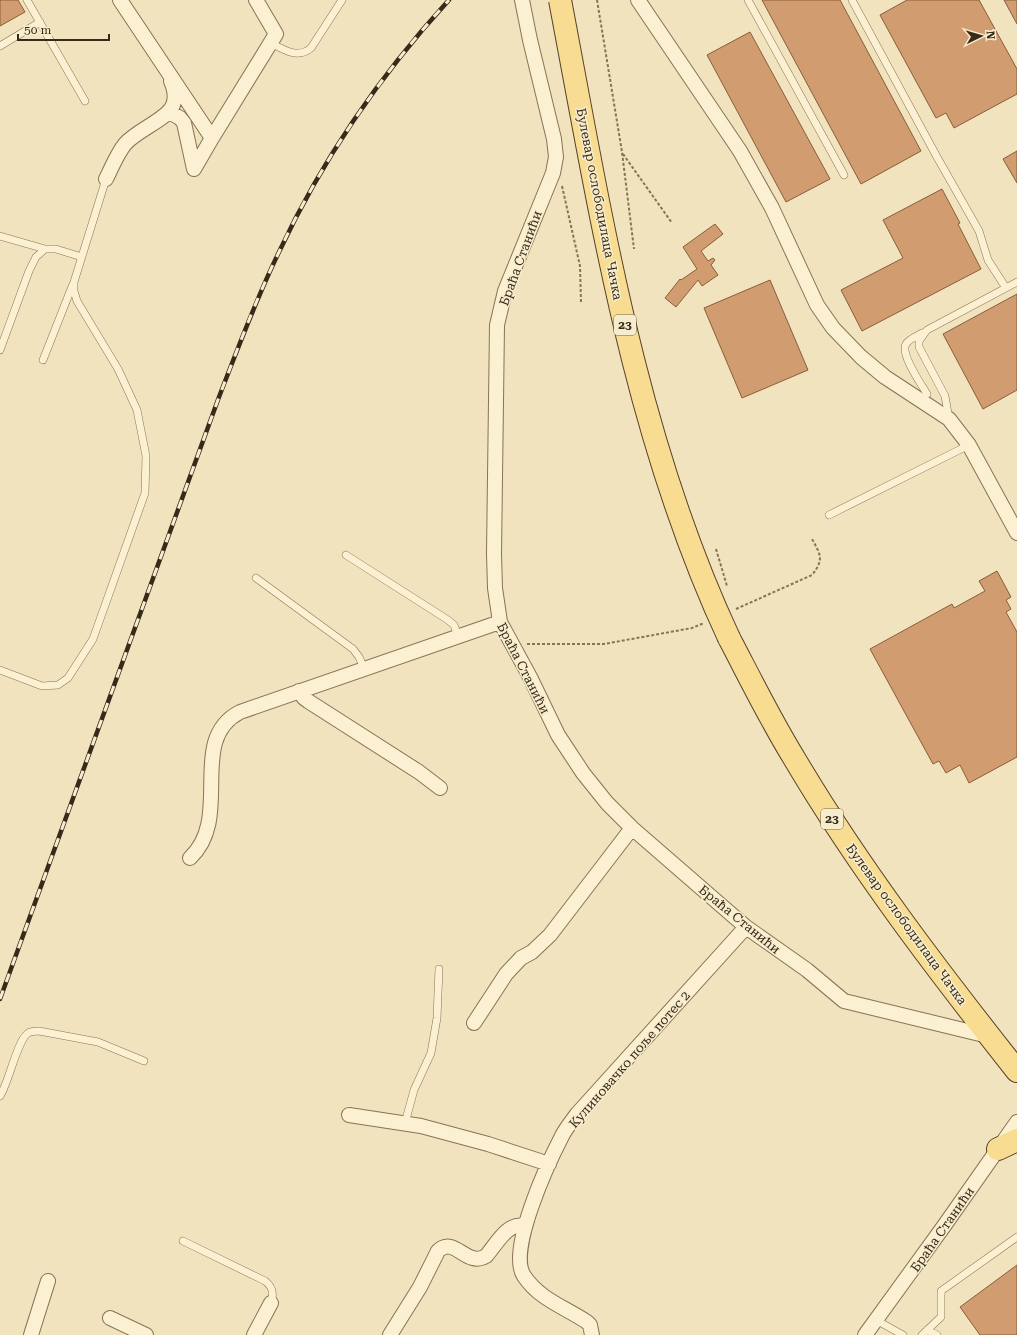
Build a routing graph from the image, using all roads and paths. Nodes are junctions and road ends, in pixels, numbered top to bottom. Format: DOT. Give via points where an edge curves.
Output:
graph roads {
  1 [pos="27,0"];
  2 [pos="120,0"];
  3 [pos="256,0"];
  4 [pos="342,0"];
  5 [pos="522,0"];
  6 [pos="560,0"];
  7 [pos="597,0"];
  8 [pos="638,0"];
  9 [pos="748,0"];
  10 [pos="852,0"];
  11 [pos="40,22"];
  12 [pos="273,38"];
  13 [pos="0,46"];
  14 [pos="168,72"];
  15 [pos="86,101"];
  16 [pos="169,112"];
  17 [pos="212,138"];
  18 [pos="622,152"];
  19 [pos="556,157"];
  20 [pos="844,175"];
  21 [pos="106,179"];
  22 [pos="672,223"];
  23 [pos="0,236"];
  24 [pos="634,249"];
  25 [pos="45,250"];
  26 [pos="82,257"];
  27 [pos="74,282"];
  28 [pos="1017,282"];
  29 [pos="1006,288"];
  30 [pos="580,302"];
  31 [pos="927,330"];
  32 [pos="0,350"];
  33 [pos="43,360"];
  34 [pos="927,394"];
  35 [pos="949,419"];
  36 [pos="970,445"];
  37 [pos="829,515"];
  38 [pos="1017,533"];
  39 [pos="812,539"];
  40 [pos="716,549"];
  41 [pos="346,555"];
  42 [pos="256,578"];
  43 [pos="728,590"];
  44 [pos="735,610"];
  45 [pos="500,622"];
  46 [pos="706,622"];
  47 [pos="458,636"];
  48 [pos="516,651"];
  49 [pos="364,668"];
  50 [pos="0,670"];
  51 [pos="299,691"];
  52 [pos="440,788"];
  53 [pos="632,828"];
  54 [pos="190,858"];
  55 [pos="746,927"];
  56 [pos="439,969"];
  57 [pos="474,1023"];
  58 [pos="988,1036"];
  59 [pos="1010,1055"];
  60 [pos="144,1061"];
  61 [pos="1017,1071"];
  62 [pos="0,1096"];
  63 [pos="349,1115"];
  64 [pos="1017,1122"];
  65 [pos="405,1123"];
  66 [pos="1017,1140"];
  67 [pos="998,1149"];
  68 [pos="549,1164"];
  69 [pos="524,1226"];
  70 [pos="1017,1237"];
  71 [pos="183,1240"];
  72 [pos="48,1281"];
  73 [pos="271,1303"];
  74 [pos="110,1318"];
  75 [pos="876,1320"];
  76 [pos="924,1333"];
  77 [pos="31,1335"];
  78 [pos="146,1335"];
  79 [pos="254,1335"];
  80 [pos="390,1335"];
  81 [pos="592,1335"];
  82 [pos="865,1335"];
  83 [pos="903,1335"];
  84 [pos="937,1335"];
  1 -- 11 [label="lane"];
  2 -- 14 [label="street"];
  3 -- 12 [label="street"];
  4 -- 12 [label="lane" via="307,52 291,53"];
  5 -- 19 [label="street, Браћа Станићи"];
  6 -- 58 [label="main road, Булевар ослободилаца Чачка / 23, bridge" via="631,352 653,438 696,564 729,638 779,733 836,825"];
  7 -- 18 [label="path"];
  8 -- 35 [label="street" via="740,151 772,208 817,305 833,328 885,377"];
  9 -- 20 [label="lane"];
  10 -- 29 [label="lane" via="979,231 988,260"];
  11 -- 13 [label="lane"];
  11 -- 15 [label="lane"];
  12 -- 17 [label="street"];
  14 -- 16 [label="street" via="175,98"];
  14 -- 17 [label="street"];
  16 -- 17 [label="street" via="184,123 194,169"];
  16 -- 21 [label="street" via="136,134 126,144"];
  18 -- 22 [label="path"];
  18 -- 24 [label="path"];
  19 -- 30 [label="path" via="580,266"];
  19 -- 45 [label="street, Браћа Станићи" via="553,173 505,291 497,325 494,554"];
  21 -- 26 [label="lane"];
  23 -- 25 [label="lane"];
  25 -- 26 [label="lane" via="56,248"];
  25 -- 32 [label="lane" via="36,257 29,271"];
  26 -- 27 [label="lane"];
  27 -- 33 [label="lane"];
  27 -- 50 [label="lane" via="78,301 118,369 137,410 146,456 145,493 93,639 68,678 58,685 42,686"];
  28 -- 29 [label="lane"];
  29 -- 31 [label="lane"];
  31 -- 34 [label="lane" via="907,342 904,348 906,358"];
  31 -- 35 [label="lane" via="919,341 919,347 945,396"];
  35 -- 36 [label="street"];
  36 -- 37 [label="lane"];
  36 -- 38 [label="street"];
  39 -- 44 [label="path" via="820,552 821,560 812,575"];
  40 -- 43 [label="path"];
  41 -- 47 [label="lane" via="448,620 454,625"];
  42 -- 49 [label="lane" via="353,649"];
  45 -- 47 [label="street"];
  45 -- 48 [label="street, Браћа Станићи"];
  46 -- 48 [label="path" via="692,628 604,644 528,644"];
  47 -- 49 [label="street"];
  48 -- 53 [label="street, Браћа Станићи" via="558,735 583,773 607,803"];
  49 -- 51 [label="street"];
  51 -- 52 [label="street" via="308,701"];
  51 -- 54 [label="street" via="240,712 220,728 212,760 209,824 200,846"];
  53 -- 55 [label="street, Браћа Станићи"];
  53 -- 57 [label="street" via="550,935 532,952 521,958 506,974"];
  55 -- 58 [label="street, Браћа Станићи" via="807,970 844,1001"];
  55 -- 68 [label="street, Кулиновачко поље потес 2" via="577,1114"];
  56 -- 65 [label="lane" via="437,1018 431,1053 414,1090"];
  58 -- 59 [label="main road, Булевар ослободилаца Чачка / 23"];
  59 -- 61 [label="main road, Булевар ослободилаца Чачка / 23"];
  60 -- 62 [label="lane" via="98,1042 33,1031 26,1035 21,1043"];
  63 -- 65 [label="street"];
  64 -- 67 [label="street, Браћа Станићи"];
  65 -- 68 [label="street" via="481,1142"];
  66 -- 67 [label="main road"];
  67 -- 75 [label="street, Браћа Станићи"];
  68 -- 69 [label="street, Кулиновачко поље потес 2"];
  69 -- 80 [label="street" via="509,1229 482,1259 470,1258 450,1246 441,1248"];
  69 -- 81 [label="street, Кулиновачко поље потес 2" via="519,1259 523,1276 557,1306 587,1322"];
  70 -- 76 [label="lane" via="941,1291 941,1317"];
  71 -- 73 [label="lane" via="269,1283 273,1290"];
  72 -- 77 [label="street"];
  73 -- 79 [label="street"];
  74 -- 78 [label="street"];
  75 -- 82 [label="street, Браћа Станићи"];
  75 -- 83 [label="lane"];
  76 -- 84 [label="lane"];
}
